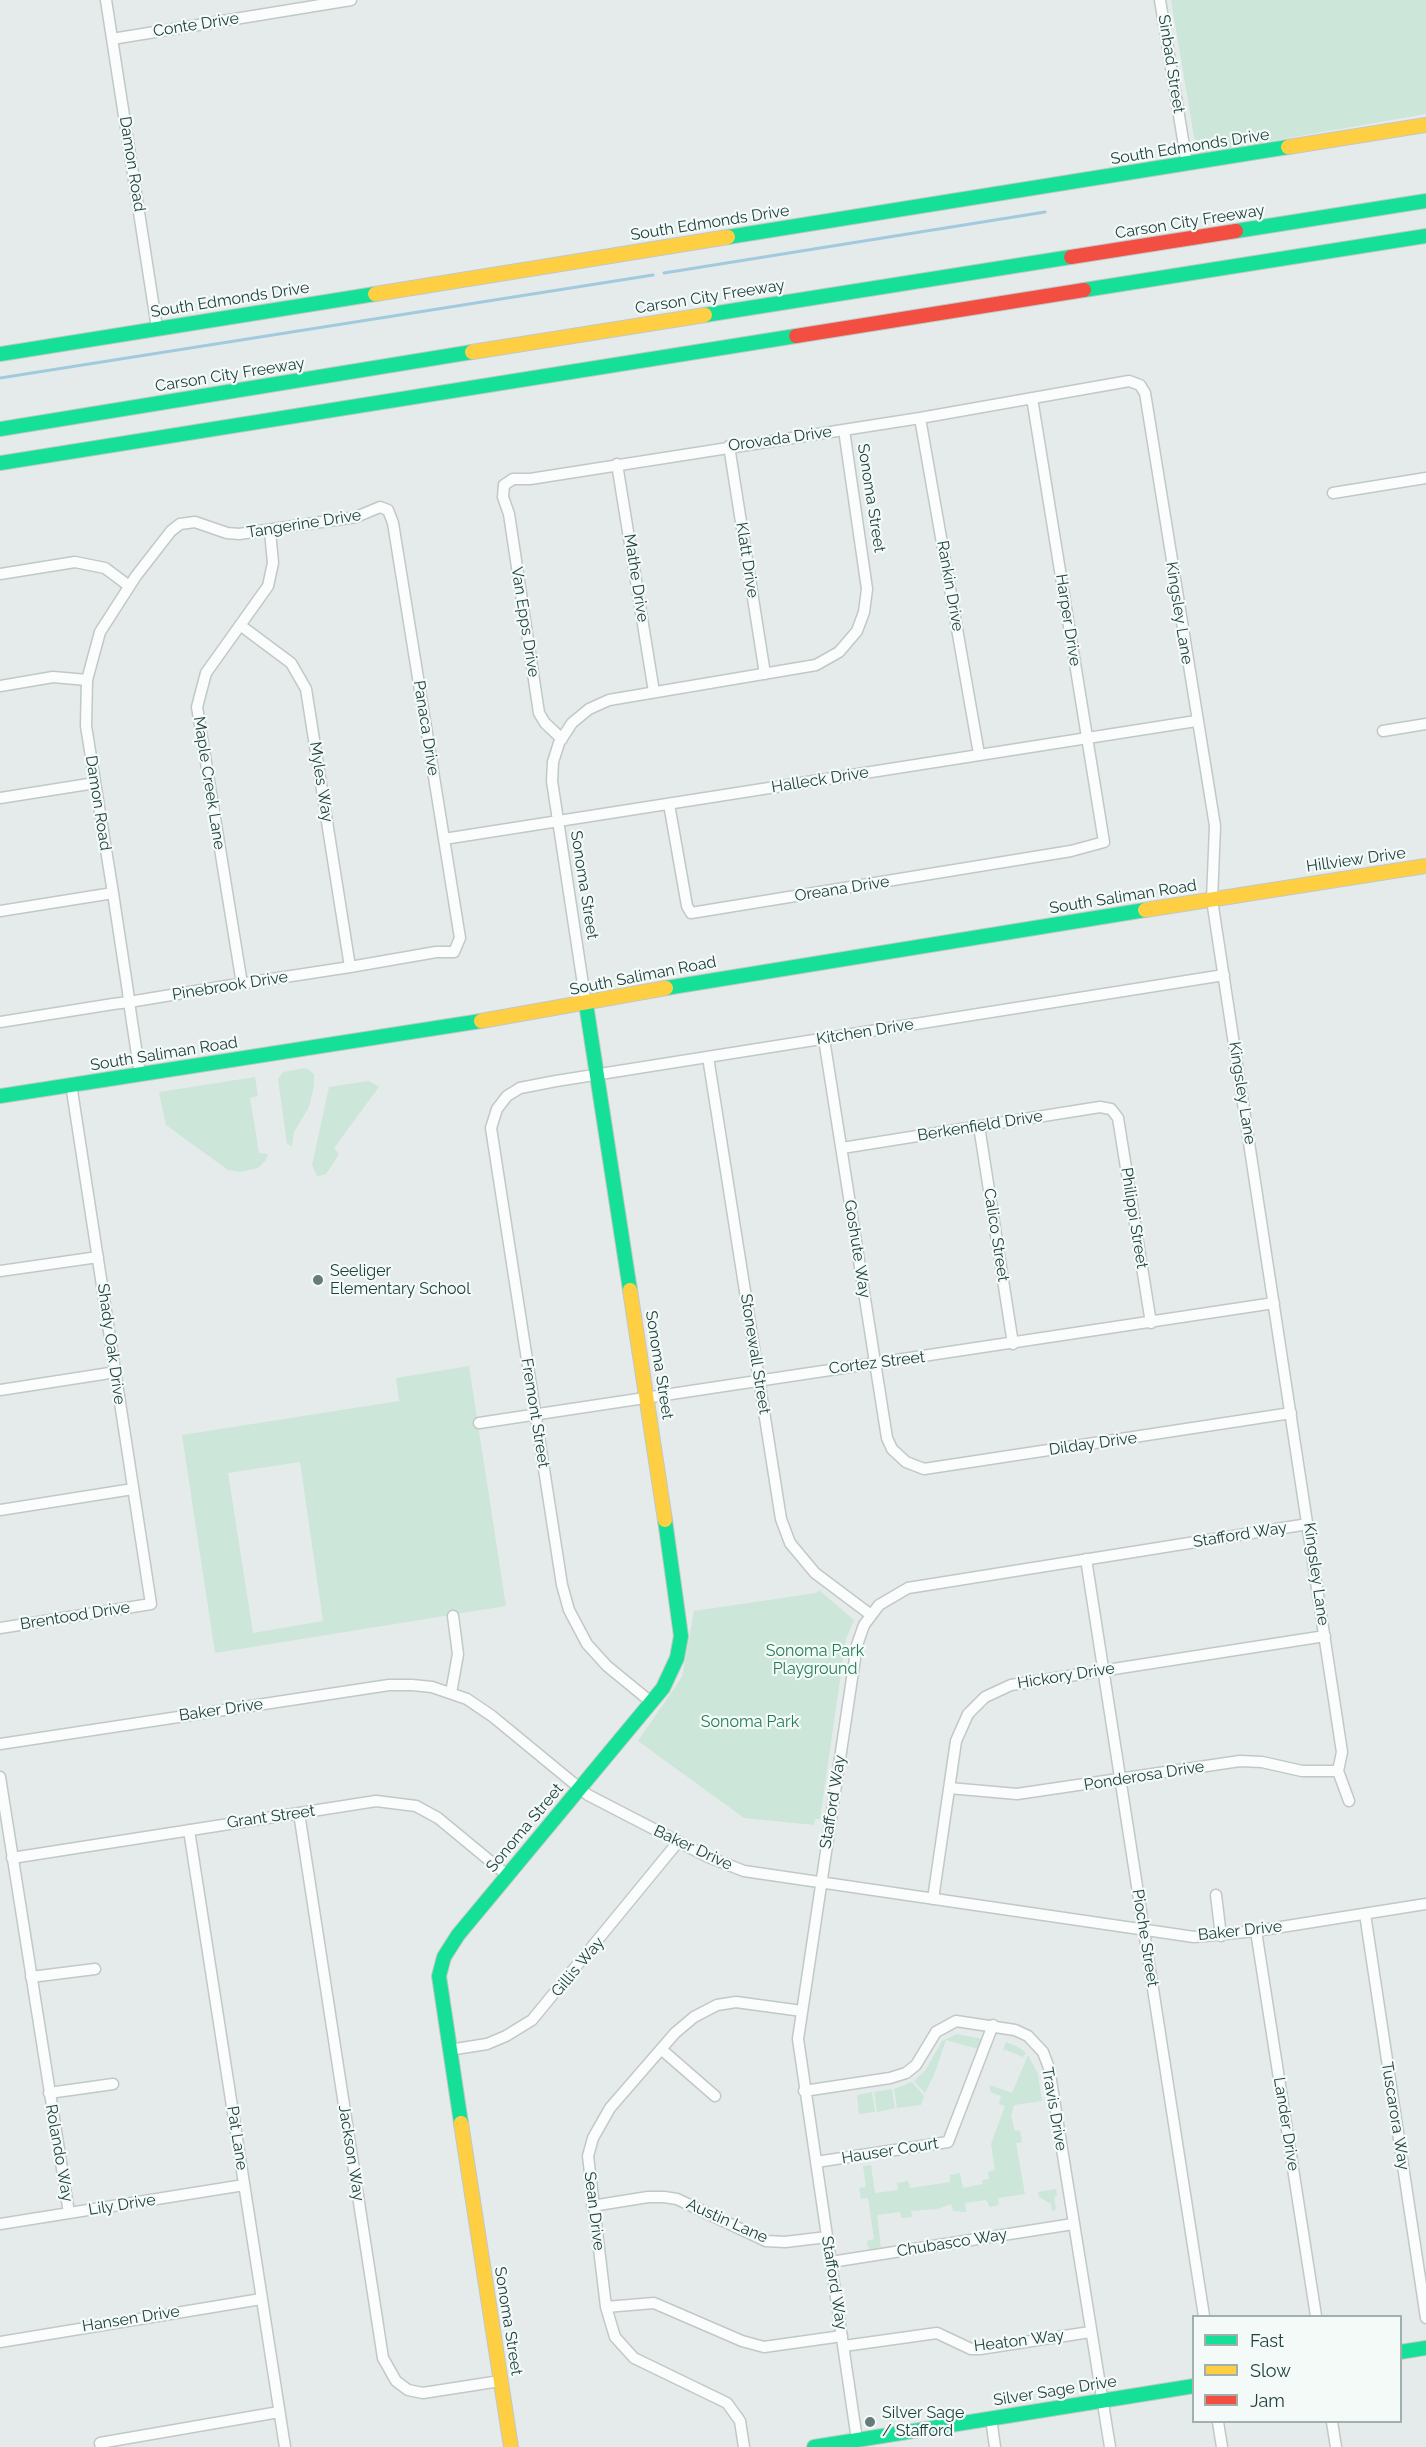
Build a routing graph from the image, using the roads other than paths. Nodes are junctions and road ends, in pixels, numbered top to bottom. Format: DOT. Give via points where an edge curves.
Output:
graph roads {
  1 [pos="106,0"];
  2 [pos="351,0"];
  3 [pos="1160,0"];
  4 [pos="112,39"];
  5 [pos="1426,125"];
  6 [pos="1187,164"];
  7 [pos="1426,201"];
  8 [pos="1426,236"];
  9 [pos="157,328"];
  10 [pos="0,354"];
  11 [pos="1140,385"];
  12 [pos="1032,398"];
  13 [pos="920,418"];
  14 [pos="0,429"];
  15 [pos="844,430"];
  16 [pos="729,446"];
  17 [pos="0,463"];
  18 [pos="617,464"];
  19 [pos="1426,478"];
  20 [pos="1334,493"];
  21 [pos="503,498"];
  22 [pos="388,510"];
  23 [pos="270,531"];
  24 [pos="158,548"];
  25 [pos="0,574"];
  26 [pos="129,586"];
  27 [pos="240,625"];
  28 [pos="765,674"];
  29 [pos="87,680"];
  30 [pos="0,686"];
  31 [pos="654,692"];
  32 [pos="1197,721"];
  33 [pos="1426,724"];
  34 [pos="1383,731"];
  35 [pos="562,739"];
  36 [pos="1087,739"];
  37 [pos="979,754"];
  38 [pos="95,783"];
  39 [pos="0,798"];
  40 [pos="669,804"];
  41 [pos="558,821"];
  42 [pos="444,839"];
  43 [pos="1104,842"];
  44 [pos="1426,866"];
  45 [pos="1291,886"];
  46 [pos="113,893"];
  47 [pos="1212,900"];
  48 [pos="0,911"];
  49 [pos="458,946"];
  50 [pos="350,967"];
  51 [pos="1224,975"];
  52 [pos="242,984"];
  53 [pos="129,1002"];
  54 [pos="586,1004"];
  55 [pos="0,1022"];
  56 [pos="824,1039"];
  57 [pos="708,1057"];
  58 [pos="140,1075"];
  59 [pos="597,1075"];
  60 [pos="71,1084"];
  61 [pos="0,1096"];
  62 [pos="507,1096"];
  63 [pos="1116,1114"];
  64 [pos="979,1126"];
  65 [pos="842,1148"];
  66 [pos="98,1257"];
  67 [pos="0,1271"];
  68 [pos="1275,1303"];
  69 [pos="1151,1323"];
  70 [pos="1013,1344"];
  71 [pos="875,1364"];
  72 [pos="116,1372"];
  73 [pos="759,1380"];
  74 [pos="0,1390"];
  75 [pos="647,1396"];
  76 [pos="1291,1413"];
  77 [pos="536,1414"];
  78 [pos="479,1423"];
  79 [pos="899,1456"];
  80 [pos="133,1489"];
  81 [pos="0,1510"];
  82 [pos="1308,1524"];
  83 [pos="1086,1559"];
  84 [pos="151,1604"];
  85 [pos="871,1615"];
  86 [pos="453,1616"];
  87 [pos="0,1628"];
  88 [pos="1325,1636"];
  89 [pos="1104,1670"];
  90 [pos="451,1693"];
  91 [pos="651,1702"];
  92 [pos="0,1744"];
  93 [pos="1338,1771"];
  94 [pos="0,1777"];
  95 [pos="1120,1780"];
  96 [pos="949,1788"];
  97 [pos="579,1789"];
  98 [pos="1349,1801"];
  99 [pos="299,1813"];
  100 [pos="189,1830"];
  101 [pos="678,1842"];
  102 [pos="12,1858"];
  103 [pos="507,1875"];
  104 [pos="821,1882"];
  105 [pos="1216,1895"];
  106 [pos="933,1899"];
  107 [pos="1426,1904"];
  108 [pos="1365,1914"];
  109 [pos="1143,1930"];
  110 [pos="1256,1931"];
  111 [pos="1221,1936"];
  112 [pos="95,1969"];
  113 [pos="31,1977"];
  114 [pos="802,2011"];
  115 [pos="993,2025"];
  116 [pos="661,2049"];
  117 [pos="449,2050"];
  118 [pos="113,2084"];
  119 [pos="804,2091"];
  120 [pos="49,2093"];
  121 [pos="715,2096"];
  122 [pos="816,2162"];
  123 [pos="244,2185"];
  124 [pos="592,2206"];
  125 [pos="69,2213"];
  126 [pos="0,2224"];
  127 [pos="1073,2224"];
  128 [pos="826,2236"];
  129 [pos="831,2262"];
  130 [pos="261,2299"];
  131 [pos="606,2307"];
  132 [pos="1204,2315"];
  133 [pos="1316,2315"];
  134 [pos="1426,2318"];
  135 [pos="1090,2332"];
  136 [pos="843,2341"];
  137 [pos="0,2342"];
  138 [pos="1426,2348"];
  139 [pos="1402,2352"];
  140 [pos="500,2381"];
  141 [pos="1192,2385"];
  142 [pos="1101,2400"];
  143 [pos="279,2412"];
  144 [pos="991,2418"];
  145 [pos="1218,2423"];
  146 [pos="1332,2423"];
  147 [pos="858,2440"];
  148 [pos="100,2445"];
  149 [pos="285,2447"];
  150 [pos="511,2447"];
  151 [pos="744,2447"];
  152 [pos="814,2447"];
  153 [pos="996,2447"];
  154 [pos="1110,2447"];
  155 [pos="1222,2447"];
  156 [pos="1336,2447"];
  1 -- 4 [label="street, Damon Road"];
  2 -- 4 [label="street, Conte Drive"];
  3 -- 6 [label="street, Sinbad Street"];
  4 -- 9 [label="street, Damon Road"];
  5 -- 6 [label="main road, South Edmonds Drive"];
  6 -- 9 [label="main road, South Edmonds Drive"];
  7 -- 14 [label="main road, Carson City Freeway"];
  8 -- 17 [label="main road"];
  9 -- 10 [label="main road, South Edmonds Drive"];
  11 -- 12 [label="street, Orovada Drive" via="1129,381"];
  11 -- 32 [label="street, Kingsley Lane" via="1145,393"];
  12 -- 13 [label="street, Orovada Drive"];
  12 -- 36 [label="street, Harper Drive"];
  13 -- 15 [label="street, Orovada Drive"];
  13 -- 37 [label="street, Rankin Drive"];
  15 -- 16 [label="street, Orovada Drive"];
  15 -- 28 [label="street, Sonoma Street" via="867,576 864,612 857,631 839,652 816,665"];
  16 -- 18 [label="street, Orovada Drive"];
  16 -- 28 [label="street, Klatt Drive"];
  18 -- 21 [label="street, Orovada Drive" via="513,479 504,485"];
  18 -- 31 [label="street, Mathe Drive"];
  19 -- 20 [label="street"];
  21 -- 35 [label="street, Van Epps Drive" via="539,713"];
  22 -- 23 [label="street, Tangerine Drive" via="380,507 356,517"];
  22 -- 42 [label="street, Panaca Drive"];
  23 -- 24 [label="street, Tangerine Drive" via="227,533 186,522 171,531"];
  23 -- 27 [label="street, Maple Creek Lane" via="273,563 268,586"];
  24 -- 26 [label="street, Damon Road"];
  25 -- 26 [label="street" via="75,562 105,568"];
  26 -- 29 [label="street, Damon Road" via="100,632"];
  27 -- 50 [label="street, Myles Way" via="291,663 306,689"];
  27 -- 52 [label="street, Maple Creek Lane" via="206,673 197,707"];
  28 -- 31 [label="street, Sonoma Street"];
  29 -- 30 [label="street" via="53,677"];
  29 -- 38 [label="street, Damon Road" via="86,726"];
  31 -- 35 [label="street, Sonoma Street" via="609,700 589,709 572,723"];
  32 -- 36 [label="street, Halleck Drive"];
  32 -- 47 [label="street, Kingsley Lane" via="1215,826"];
  33 -- 34 [label="street"];
  35 -- 41 [label="street, Sonoma Street" via="552,772"];
  36 -- 37 [label="street, Halleck Drive"];
  36 -- 43 [label="street, Harper Drive"];
  37 -- 40 [label="street, Halleck Drive"];
  38 -- 39 [label="street"];
  38 -- 46 [label="street, Damon Road"];
  40 -- 41 [label="street, Halleck Drive"];
  40 -- 43 [label="street, Oreana Drive" via="691,913 1071,851"];
  41 -- 42 [label="street, Halleck Drive"];
  41 -- 54 [label="street, Sonoma Street"];
  42 -- 49 [label="street, Panaca Drive" via="460,938"];
  44 -- 45 [label="main road, Hillview Drive"];
  45 -- 47 [label="main road, South Saliman Road"];
  46 -- 48 [label="street"];
  46 -- 53 [label="street, Damon Road"];
  47 -- 51 [label="street, Kingsley Lane"];
  47 -- 54 [label="main road, South Saliman Road" via="687,984"];
  49 -- 50 [label="street, Pinebrook Drive" via="454,952"];
  50 -- 52 [label="street, Pinebrook Drive"];
  51 -- 56 [label="street, Kitchen Drive"];
  51 -- 68 [label="street, Kingsley Lane"];
  52 -- 53 [label="street, Pinebrook Drive"];
  53 -- 55 [label="street, Pinebrook Drive"];
  53 -- 58 [label="street, Damon Road"];
  54 -- 58 [label="main road, South Saliman Road"];
  54 -- 59 [label="main road, Sonoma Street"];
  56 -- 57 [label="street, Kitchen Drive"];
  56 -- 65 [label="street, Goshute Way"];
  57 -- 59 [label="street, Kitchen Drive"];
  57 -- 73 [label="street, Stonewall Street"];
  58 -- 60 [label="main road, South Saliman Road"];
  59 -- 62 [label="street, Kitchen Drive" via="520,1088"];
  59 -- 75 [label="main road, Sonoma Street"];
  60 -- 61 [label="main road, South Saliman Road"];
  60 -- 66 [label="street, Shady Oak Drive"];
  62 -- 77 [label="street, Fremont Street" via="497,1109 491,1128"];
  63 -- 64 [label="street, Berkenfield Drive" via="1100,1107"];
  63 -- 69 [label="street, Philippi Street"];
  64 -- 65 [label="street, Berkenfield Drive"];
  64 -- 70 [label="street, Calico Street"];
  65 -- 71 [label="street, Goshute Way"];
  66 -- 67 [label="street"];
  66 -- 72 [label="street, Shady Oak Drive"];
  68 -- 69 [label="street, Cortez Street"];
  68 -- 76 [label="street, Kingsley Lane"];
  69 -- 70 [label="street, Cortez Street"];
  70 -- 71 [label="street, Cortez Street"];
  71 -- 73 [label="street, Cortez Street"];
  71 -- 79 [label="street, Goshute Way" via="887,1438"];
  72 -- 74 [label="street"];
  72 -- 80 [label="street, Shady Oak Drive"];
  73 -- 75 [label="street, Cortez Street"];
  73 -- 85 [label="street, Stonewall Street" via="781,1519 790,1542 815,1572"];
  75 -- 77 [label="street, Cortez Street"];
  75 -- 91 [label="main road, Sonoma Street" via="681,1621 677,1658 670,1676"];
  76 -- 79 [label="street, Dilday Drive" via="924,1469"];
  76 -- 82 [label="street, Kingsley Lane"];
  77 -- 78 [label="street, Cortez Street"];
  77 -- 91 [label="street, Fremont Street" via="569,1611 587,1644"];
  80 -- 81 [label="street"];
  80 -- 84 [label="street, Shady Oak Drive"];
  82 -- 83 [label="street, Stafford Way"];
  82 -- 88 [label="street, Kingsley Lane"];
  83 -- 85 [label="street, Stafford Way" via="908,1588 879,1605"];
  83 -- 89 [label="street, Pioche Street"];
  84 -- 87 [label="street, Brentood Drive"];
  85 -- 104 [label="street, Stafford Way" via="857,1645"];
  86 -- 90 [label="street" via="458,1654"];
  88 -- 89 [label="street, Hickory Drive"];
  88 -- 93 [label="street, Kingsley Lane" via="1342,1752"];
  89 -- 95 [label="street, Pioche Street"];
  89 -- 96 [label="street, Hickory Drive" via="1011,1685 985,1697 961,1726"];
  90 -- 92 [label="street, Baker Drive" via="389,1684"];
  90 -- 97 [label="street, Baker Drive" via="492,1716"];
  91 -- 97 [label="main road, Sonoma Street"];
  93 -- 95 [label="street, Ponderosa Drive" via="1302,1771 1240,1761"];
  93 -- 98 [label="street, Kingsley Lane"];
  94 -- 102 [label="street, Rolando Way"];
  95 -- 96 [label="street, Ponderosa Drive" via="1017,1794"];
  95 -- 109 [label="street, Pioche Street"];
  96 -- 106 [label="street, Hickory Drive"];
  97 -- 101 [label="street, Baker Drive"];
  97 -- 103 [label="main road, Sonoma Street"];
  99 -- 100 [label="street, Grant Street"];
  99 -- 103 [label="street, Grant Street" via="376,1801 416,1806 438,1818"];
  99 -- 140 [label="street, Jackson Way" via="383,2358 396,2381 423,2394"];
  100 -- 102 [label="street, Grant Street"];
  100 -- 123 [label="street, Pat Lane"];
  101 -- 104 [label="street, Baker Drive" via="735,1868"];
  101 -- 117 [label="street, Gillis Way" via="532,2020 487,2044"];
  102 -- 113 [label="street, Rolando Way"];
  103 -- 117 [label="main road, Sonoma Street" via="444,1957 439,1976"];
  104 -- 106 [label="street, Baker Drive"];
  104 -- 114 [label="street, Stafford Way"];
  105 -- 111 [label="street"];
  106 -- 109 [label="street, Baker Drive"];
  107 -- 108 [label="street, Baker Drive"];
  108 -- 110 [label="street, Baker Drive"];
  108 -- 134 [label="street, Tuscarora Way"];
  109 -- 111 [label="street, Baker Drive" via="1194,1937"];
  109 -- 132 [label="street, Pioche Street"];
  110 -- 111 [label="street, Baker Drive"];
  110 -- 133 [label="street, Lander Drive"];
  112 -- 113 [label="street"];
  113 -- 120 [label="street, Rolando Way"];
  114 -- 116 [label="street, Sean Drive" via="736,2002 717,2005 694,2017"];
  114 -- 119 [label="street, Stafford Way" via="798,2039"];
  115 -- 119 [label="street, Travis Drive" via="956,2021 944,2027 930,2038 916,2065 899,2076"];
  115 -- 122 [label="street, Hauser Court" via="948,2142"];
  115 -- 127 [label="street, Travis Drive" via="1028,2036 1043,2052 1049,2068"];
  116 -- 121 [label="street"];
  116 -- 124 [label="street, Sean Drive" via="610,2108 593,2138 588,2156"];
  117 -- 140 [label="main road, Sonoma Street"];
  118 -- 120 [label="street, Rolando Way"];
  119 -- 122 [label="street, Stafford Way"];
  120 -- 125 [label="street, Rolando Way"];
  122 -- 128 [label="street, Stafford Way"];
  123 -- 125 [label="street, Lily Drive"];
  123 -- 130 [label="street, Pat Lane"];
  124 -- 128 [label="street, Austin Lane" via="664,2197 677,2199 766,2241"];
  124 -- 131 [label="street, Sean Drive"];
  125 -- 126 [label="street, Lily Drive"];
  127 -- 129 [label="street, Chubasco Way"];
  127 -- 135 [label="street, Travis Drive"];
  128 -- 129 [label="street, Stafford Way"];
  129 -- 136 [label="street, Stafford Way"];
  130 -- 137 [label="street, Hansen Drive"];
  130 -- 143 [label="street, Pat Lane"];
  131 -- 136 [label="street, Heaton Way" via="654,2302 764,2347"];
  131 -- 151 [label="street, Sean Drive" via="615,2337 634,2358 727,2403 740,2421"];
  135 -- 136 [label="street, Heaton Way" via="980,2349 971,2349 937,2333"];
  135 -- 142 [label="street, Travis Drive"];
  136 -- 147 [label="street, Stafford Way"];
  138 -- 139 [label="main road"];
  140 -- 150 [label="main road, Sonoma Street"];
  141 -- 142 [label="main road, Silver Sage Drive"];
  142 -- 144 [label="main road, Silver Sage Drive"];
  142 -- 154 [label="street, Travis Drive"];
  143 -- 148 [label="street"];
  143 -- 149 [label="street, Pat Lane"];
  144 -- 147 [label="main road, Silver Sage Drive"];
  144 -- 153 [label="street"];
  145 -- 155 [label="street"];
  146 -- 156 [label="street"];
  147 -- 152 [label="main road, Silver Sage Drive"];
}
